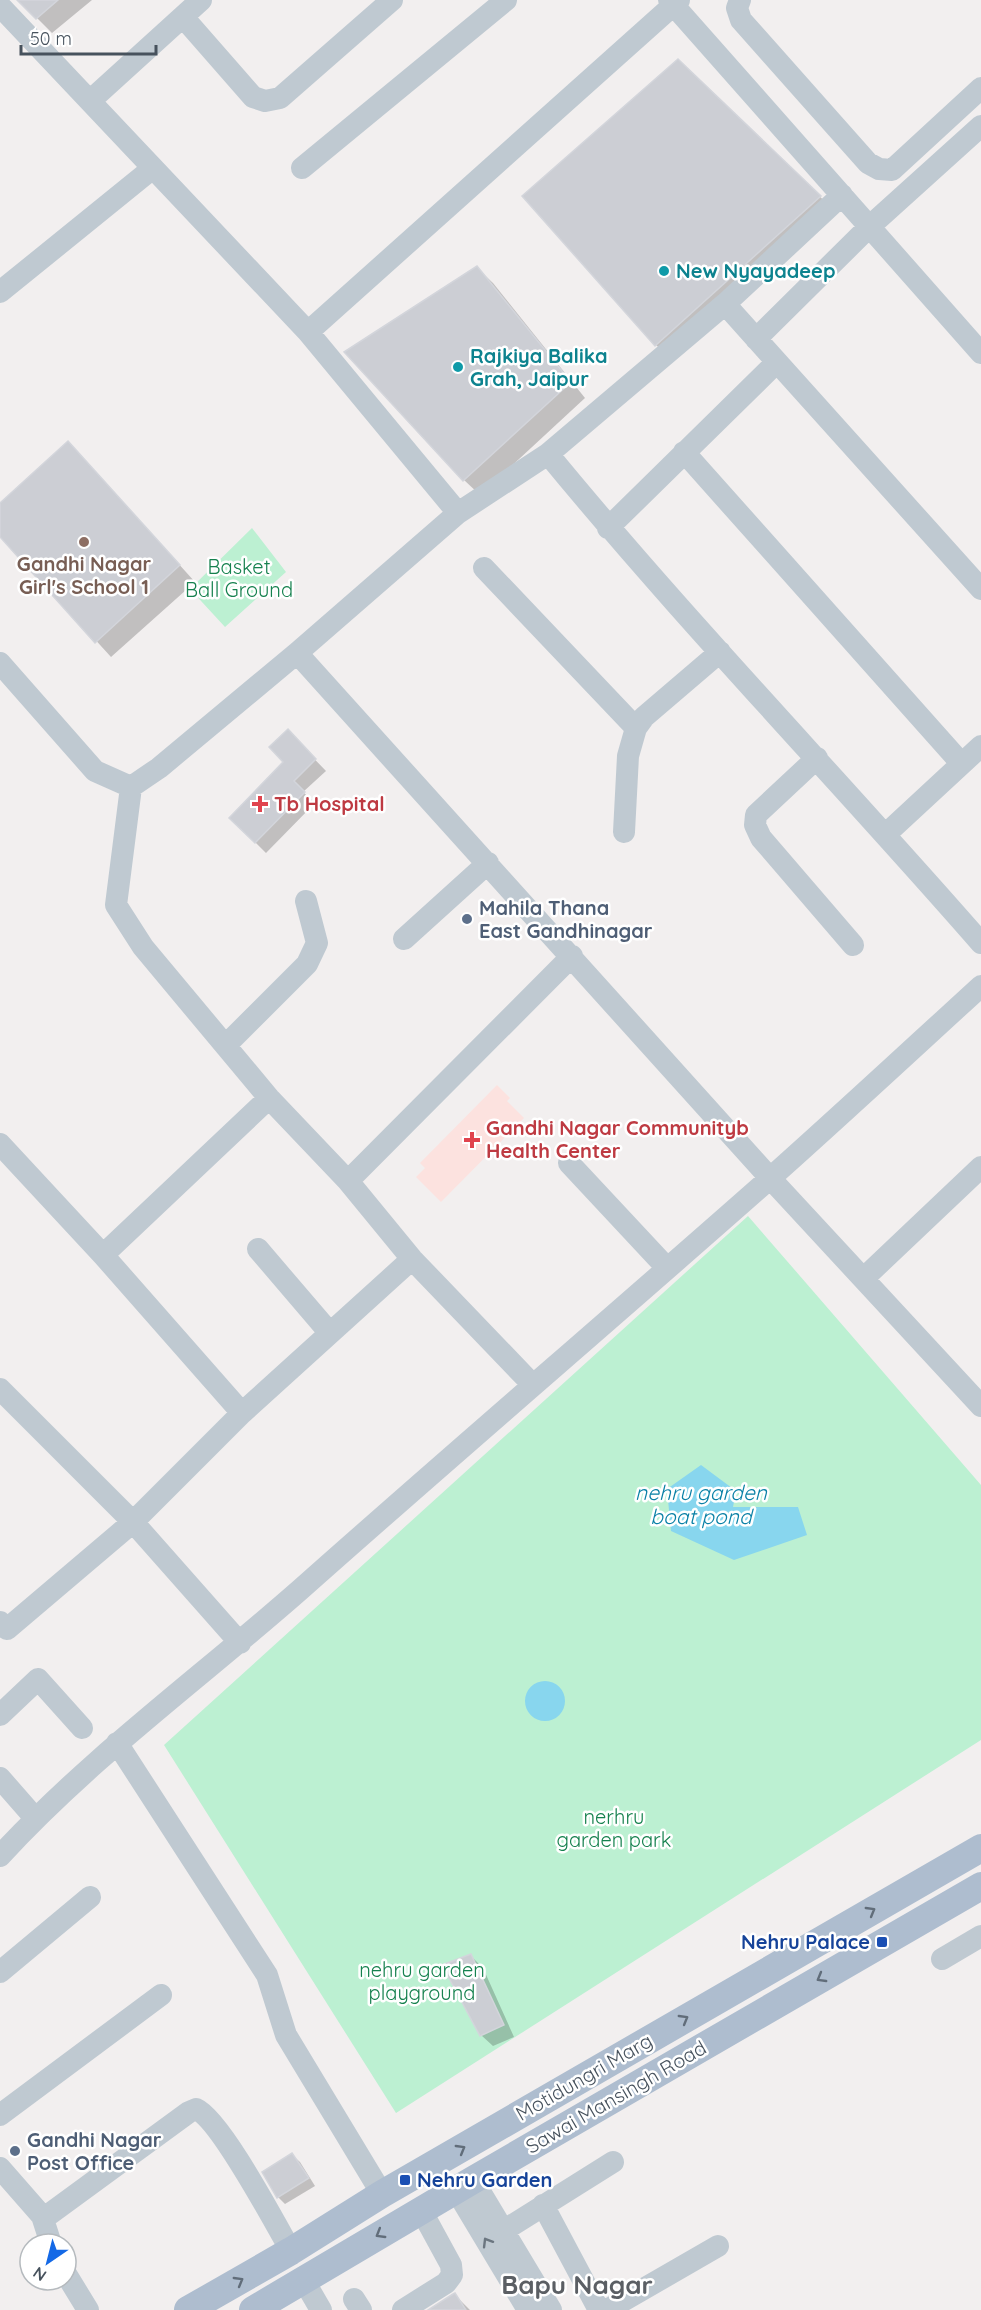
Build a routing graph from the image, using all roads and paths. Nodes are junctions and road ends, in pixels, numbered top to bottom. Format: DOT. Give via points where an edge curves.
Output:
graph roads {
  1 [pos="201,0"];
  2 [pos="392,0"];
  3 [pos="506,0"];
  4 [pos="740,0"];
  5 [pos="674,2"];
  6 [pos="0,6"];
  7 [pos="183,16"];
  8 [pos="981,88"];
  9 [pos="91,100"];
  10 [pos="981,126"];
  11 [pos="153,168"];
  12 [pos="302,168"];
  13 [pos="842,195"];
  14 [pos="869,227"];
  15 [pos="0,292"];
  16 [pos="725,304"];
  17 [pos="308,332"];
  18 [pos="756,339"];
  19 [pos="979,346"];
  20 [pos="777,362"];
  21 [pos="684,452"];
  22 [pos="548,454"];
  23 [pos="458,513"];
  24 [pos="608,528"];
  25 [pos="484,568"];
  26 [pos="981,589"];
  27 [pos="720,652"];
  28 [pos="297,653"];
  29 [pos="0,663"];
  30 [pos="636,728"];
  31 [pos="981,746"];
  32 [pos="817,758"];
  33 [pos="962,763"];
  34 [pos="131,787"];
  35 [pos="624,832"];
  36 [pos="886,834"];
  37 [pos="488,863"];
  38 [pos="306,901"];
  39 [pos="405,939"];
  40 [pos="981,944"];
  41 [pos="853,945"];
  42 [pos="572,956"];
  43 [pos="981,986"];
  44 [pos="226,1044"];
  45 [pos="268,1098"];
  46 [pos="0,1144"];
  47 [pos="569,1163"];
  48 [pos="981,1167"];
  49 [pos="770,1178"];
  50 [pos="348,1181"];
  51 [pos="258,1249"];
  52 [pos="103,1255"];
  53 [pos="412,1259"];
  54 [pos="667,1268"];
  55 [pos="864,1278"];
  56 [pos="329,1332"];
  57 [pos="532,1384"];
  58 [pos="0,1389"];
  59 [pos="978,1397"];
  60 [pos="242,1413"];
  61 [pos="133,1522"];
  62 [pos="0,1622"];
  63 [pos="240,1643"];
  64 [pos="0,1715"];
  65 [pos="82,1728"];
  66 [pos="117,1743"];
  67 [pos="0,1778"];
  68 [pos="34,1818"];
  69 [pos="981,1848"];
  70 [pos="0,1856"];
  71 [pos="981,1886"];
  72 [pos="90,1897"];
  73 [pos="981,1936"];
  74 [pos="942,1959"];
  75 [pos="0,1972"];
  76 [pos="161,1995"];
  77 [pos="0,2115"];
  78 [pos="613,2163"];
  79 [pos="0,2168"];
  80 [pos="464,2185"];
  81 [pos="382,2194"];
  82 [pos="543,2205"];
  83 [pos="421,2210"];
  84 [pos="42,2216"];
  85 [pos="503,2231"];
  86 [pos="47,2232"];
  87 [pos="718,2246"];
  88 [pos="291,2251"];
  89 [pos="303,2279"];
  90 [pos="77,2292"];
  91 [pos="88,2310"];
  92 [pos="188,2310"];
  93 [pos="253,2310"];
  94 [pos="321,2310"];
  95 [pos="403,2310"];
  96 [pos="528,2310"];
  97 [pos="551,2310"];
  98 [pos="598,2310"];
  99 [pos="608,2310"];
  1 -- 7 [label="street"];
  2 -- 7 [label="street" via="280,98 265,101 253,96"];
  3 -- 12 [label="street"];
  4 -- 8 [label="street" via="737,8 741,20 868,163 879,169 892,170"];
  5 -- 13 [label="street"];
  5 -- 17 [label="street"];
  6 -- 9 [label="street"];
  7 -- 9 [label="street"];
  9 -- 11 [label="street"];
  10 -- 14 [label="street"];
  11 -- 15 [label="street"];
  11 -- 17 [label="street"];
  13 -- 14 [label="street"];
  13 -- 16 [label="street"];
  14 -- 18 [label="street"];
  14 -- 19 [label="street"];
  16 -- 18 [label="street"];
  16 -- 22 [label="street"];
  17 -- 23 [label="street"];
  18 -- 20 [label="street"];
  20 -- 21 [label="street"];
  20 -- 26 [label="street"];
  21 -- 24 [label="street"];
  21 -- 33 [label="street"];
  22 -- 23 [label="street"];
  22 -- 24 [label="street"];
  23 -- 28 [label="street"];
  24 -- 27 [label="street"];
  25 -- 30 [label="street"];
  27 -- 30 [label="street"];
  27 -- 32 [label="street"];
  28 -- 34 [label="street"];
  28 -- 37 [label="street"];
  29 -- 34 [label="street" via="96,771"];
  30 -- 35 [label="street" via="628,756"];
  31 -- 33 [label="street"];
  32 -- 36 [label="street"];
  32 -- 41 [label="street" via="756,815 755,825 761,838"];
  33 -- 36 [label="street"];
  34 -- 44 [label="street" via="116,905 143,946"];
  36 -- 40 [label="street"];
  37 -- 39 [label="street"];
  37 -- 42 [label="street"];
  38 -- 44 [label="street" via="317,943 307,964"];
  42 -- 49 [label="street"];
  42 -- 50 [label="street"];
  43 -- 49 [label="street"];
  44 -- 45 [label="street"];
  45 -- 50 [label="street"];
  45 -- 52 [label="street"];
  46 -- 52 [label="street"];
  47 -- 54 [label="street"];
  48 -- 55 [label="street"];
  49 -- 54 [label="street"];
  49 -- 55 [label="street"];
  50 -- 53 [label="street"];
  51 -- 56 [label="street"];
  52 -- 60 [label="street"];
  53 -- 56 [label="street"];
  53 -- 57 [label="street"];
  54 -- 57 [label="street"];
  55 -- 59 [label="street"];
  56 -- 60 [label="street"];
  57 -- 63 [label="street"];
  58 -- 61 [label="street"];
  60 -- 61 [label="street"];
  61 -- 62 [label="street" via="7,1629"];
  61 -- 63 [label="street"];
  63 -- 66 [label="street"];
  64 -- 65 [label="street" via="38,1680"];
  66 -- 68 [label="street"];
  66 -- 81 [label="street" via="267,1975 286,2035"];
  67 -- 68 [label="street"];
  68 -- 70 [label="street"];
  81 -- 69 [label="main road, Motidungri Marg, one-way"];
  71 -- 80 [label="main road, Sawai Mansingh Road, one-way"];
  72 -- 75 [label="street"];
  73 -- 74 [label="street"];
  76 -- 77 [label="street"];
  78 -- 82 [label="street"];
  79 -- 84 [label="street"];
  80 -- 83 [label="main road, Sawai Mansingh Road"];
  80 -- 85 [label="street"];
  96 -- 80 [label="street, one-way"];
  81 -- 88 [label="main road, Motidungri Marg"];
  82 -- 85 [label="street"];
  82 -- 98 [label="street"];
  83 -- 89 [label="main road, Sawai Mansingh Road, one-way"];
  83 -- 95 [label="street" via="451,2265 452,2275 446,2283"];
  84 -- 86 [label="street"];
  84 -- 88 [label="street" via="196,2109 223,2136"];
  85 -- 97 [label="street"];
  87 -- 99 [label="street"];
  92 -- 88 [label="main road, Motidungri Marg, one-way"];
  89 -- 93 [label="main road, Sawai Mansingh Road"];
  89 -- 94 [label="street"];
  90 -- 91 [label="street"];
}
